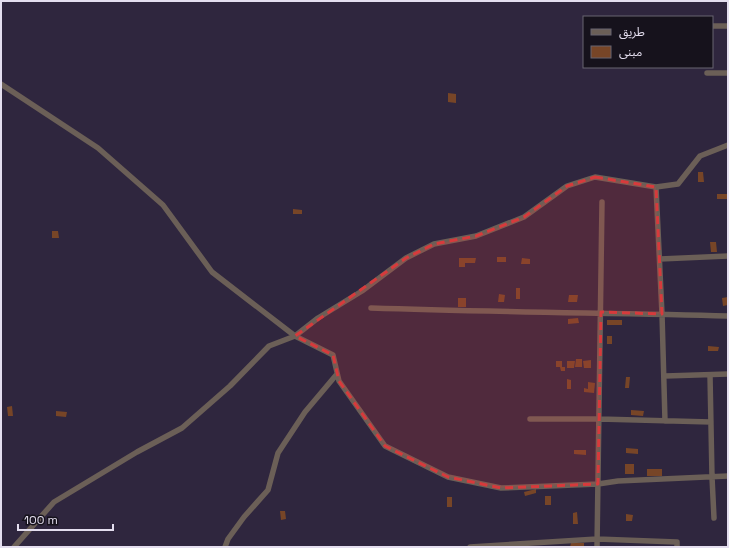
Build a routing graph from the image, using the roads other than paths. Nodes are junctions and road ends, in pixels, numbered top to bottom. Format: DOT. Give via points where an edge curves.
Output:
graph roads {
  1 [pos="713,26"];
  2 [pos="728,26"];
  3 [pos="728,72"];
  4 [pos="707,73"];
  5 [pos="1,84"];
  6 [pos="728,145"];
  7 [pos="656,187"];
  8 [pos="602,202"];
  9 [pos="728,256"];
  10 [pos="660,259"];
  11 [pos="371,308"];
  12 [pos="601,312"];
  13 [pos="662,314"];
  14 [pos="728,316"];
  15 [pos="295,336"];
  16 [pos="337,374"];
  17 [pos="728,374"];
  18 [pos="710,375"];
  19 [pos="665,376"];
  20 [pos="530,419"];
  21 [pos="599,419"];
  22 [pos="665,421"];
  23 [pos="711,422"];
  24 [pos="728,476"];
  25 [pos="712,477"];
  26 [pos="598,484"];
  27 [pos="714,518"];
  28 [pos="597,539"];
  29 [pos="14,547"];
  30 [pos="225,547"];
  31 [pos="470,547"];
  32 [pos="597,547"];
  33 [pos="677,547"];
  1 -- 2 [label="street"];
  3 -- 4 [label="street"];
  5 -- 15 [label="street" via="98,148 163,205 212,272"];
  6 -- 7 [label="street" via="700,156 678,184"];
  7 -- 10 [label="street"];
  7 -- 15 [label="street" via="595,177 567,186 524,217 476,236 434,244 406,258"];
  8 -- 12 [label="street"];
  9 -- 10 [label="street"];
  10 -- 13 [label="street"];
  11 -- 12 [label="street"];
  12 -- 13 [label="street"];
  12 -- 21 [label="street"];
  13 -- 14 [label="street"];
  13 -- 19 [label="street"];
  15 -- 16 [label="street" via="333,356"];
  15 -- 29 [label="street" via="268,346 230,386 182,428 54,502"];
  16 -- 26 [label="street" via="339,381 385,446 448,477 501,488"];
  16 -- 30 [label="street" via="304,412 278,453 268,490 244,517"];
  17 -- 18 [label="street"];
  18 -- 19 [label="street"];
  18 -- 23 [label="street"];
  19 -- 22 [label="street"];
  20 -- 21 [label="street"];
  21 -- 22 [label="street"];
  21 -- 26 [label="street"];
  22 -- 23 [label="street"];
  23 -- 25 [label="street"];
  24 -- 25 [label="street"];
  25 -- 26 [label="street"];
  25 -- 27 [label="street"];
  26 -- 28 [label="street"];
  28 -- 31 [label="street"];
  28 -- 32 [label="street"];
  28 -- 33 [label="street" via="677,542"];
}
